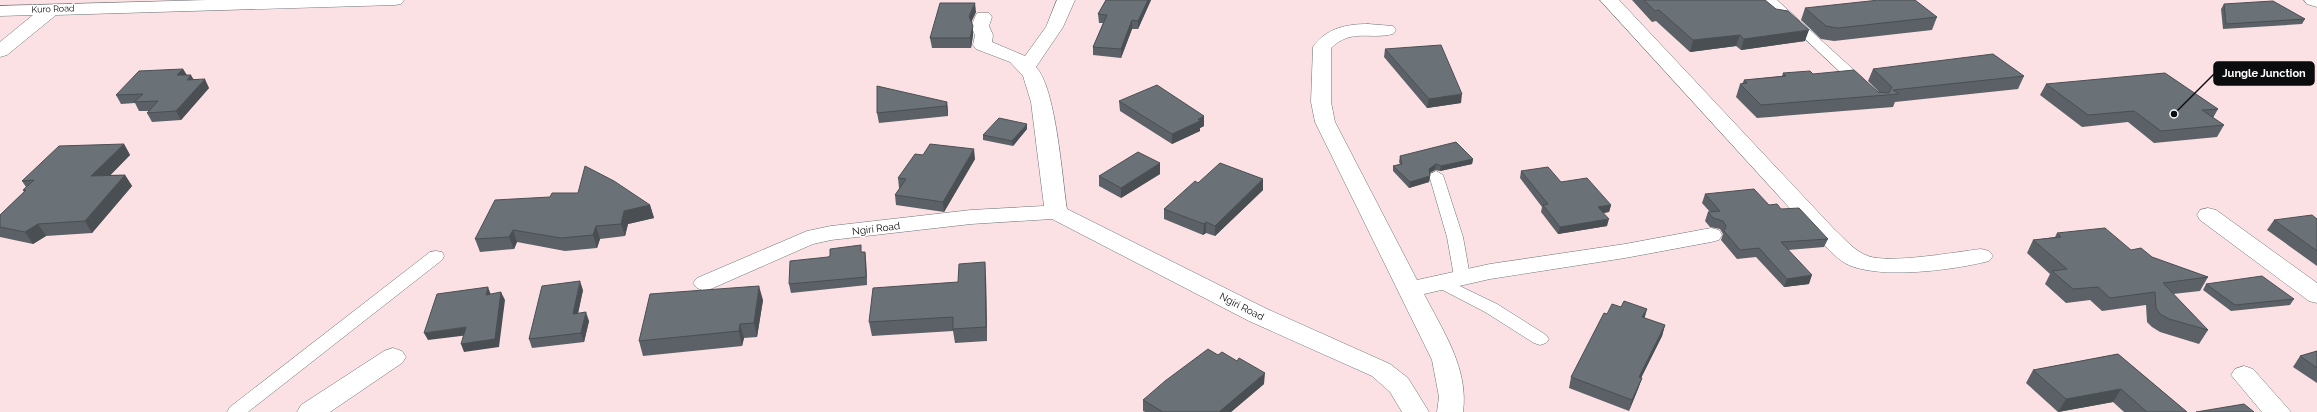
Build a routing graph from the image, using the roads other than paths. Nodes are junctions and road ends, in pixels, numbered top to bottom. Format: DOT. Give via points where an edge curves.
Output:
graph roads {
  1 [pos="395,0"];
  2 [pos="1066,0"];
  3 [pos="1609,0"];
  4 [pos="1770,0"];
  5 [pos="2313,0"];
  6 [pos="314,1"];
  7 [pos="2317,2"];
  8 [pos="134,4"];
  9 [pos="52,9"];
  10 [pos="0,11"];
  11 [pos="983,17"];
  12 [pos="1387,30"];
  13 [pos="0,51"];
  14 [pos="1026,67"];
  15 [pos="1868,90"];
  16 [pos="1436,175"];
  17 [pos="1056,212"];
  18 [pos="2208,215"];
  19 [pos="1711,235"];
  20 [pos="436,256"];
  21 [pos="1981,256"];
  22 [pos="1462,276"];
  23 [pos="1439,281"];
  24 [pos="705,283"];
  25 [pos="1410,290"];
  26 [pos="2317,295"];
  27 [pos="1540,339"];
  28 [pos="392,357"];
  29 [pos="2244,375"];
  30 [pos="236,412"];
  31 [pos="310,412"];
  32 [pos="1416,412"];
  33 [pos="1450,412"];
  34 [pos="2278,412"];
  1 -- 6 [label="street, Kuro Road"];
  2 -- 14 [label="street" via="1063,12 1049,36"];
  3 -- 21 [label="street" via="1826,234 1850,255 1860,261 1888,265"];
  4 -- 15 [label="lane"];
  5 -- 7 [label="street"];
  6 -- 8 [label="street, Kuro Road"];
  8 -- 9 [label="street, Kuro Road"];
  9 -- 10 [label="street, Kuro Road"];
  9 -- 13 [label="street"];
  11 -- 14 [label="street" via="980,26 984,35 982,45 1017,58"];
  12 -- 25 [label="street" via="1344,31 1330,37 1322,47 1321,102 1326,122"];
  14 -- 17 [label="street" via="1032,74 1042,102"];
  16 -- 22 [label="lane" via="1455,237"];
  17 -- 24 [label="street, Ngiri Road" via="971,217 825,234 807,238"];
  17 -- 32 [label="street, Ngiri Road" via="1258,315 1381,370 1399,385"];
  18 -- 26 [label="street"];
  19 -- 22 [label="street"];
  20 -- 30 [label="lane"];
  22 -- 23 [label="street"];
  23 -- 25 [label="street"];
  23 -- 27 [label="lane" via="1492,308"];
  25 -- 33 [label="street" via="1445,360 1452,397"];
  28 -- 31 [label="street"];
  29 -- 34 [label="street"];
}
